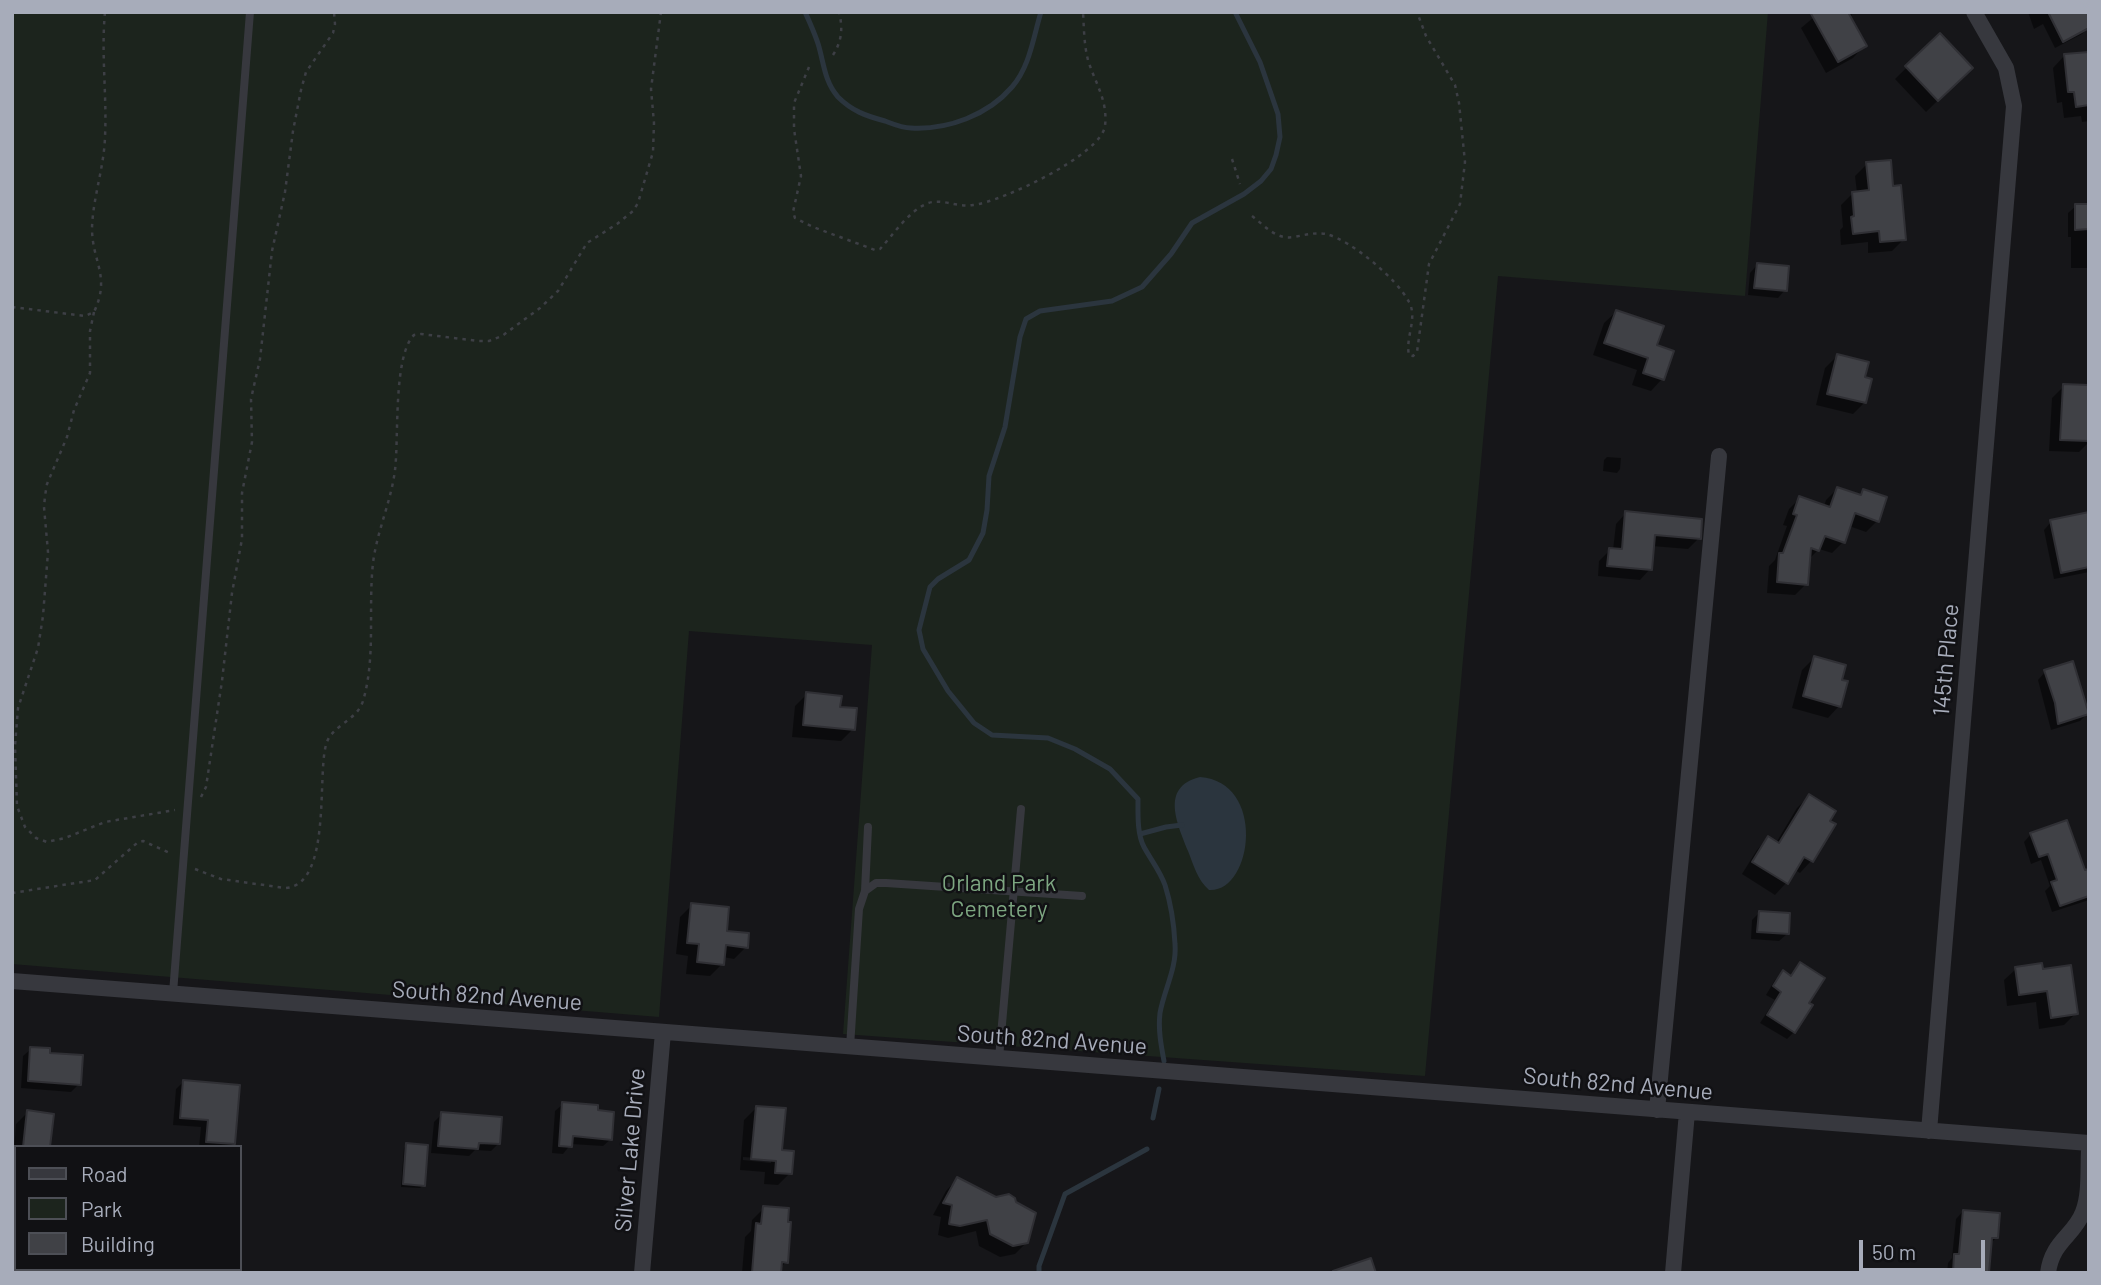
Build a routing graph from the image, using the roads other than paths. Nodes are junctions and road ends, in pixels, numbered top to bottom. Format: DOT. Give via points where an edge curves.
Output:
graph roads {
  1 [pos="250,12"];
  2 [pos="1974,12"];
  3 [pos="1719,456"];
  4 [pos="1021,809"];
  5 [pos="868,827"];
  6 [pos="864,891"];
  7 [pos="1013,891"];
  8 [pos="1082,896"];
  9 [pos="12,981"];
  10 [pos="173,994"];
  11 [pos="663,1032"];
  12 [pos="850,1046"];
  13 [pos="999,1058"];
  14 [pos="1657,1110"];
  15 [pos="1687,1112"];
  16 [pos="1929,1131"];
  17 [pos="2089,1143"];
  18 [pos="2089,1151"];
  19 [pos="642,1273"];
  20 [pos="1673,1273"];
  21 [pos="2048,1273"];
  1 -- 10 [label="lane"];
  2 -- 16 [label="street, 145th Place" via="2006,68 2014,106"];
  3 -- 14 [label="street"];
  4 -- 7 [label="lane"];
  5 -- 6 [label="lane"];
  6 -- 7 [label="lane" via="876,883"];
  6 -- 12 [label="lane"];
  7 -- 8 [label="lane"];
  7 -- 13 [label="lane"];
  9 -- 10 [label="street, South 82nd Avenue"];
  10 -- 11 [label="street, South 82nd Avenue"];
  11 -- 12 [label="street, South 82nd Avenue"];
  11 -- 19 [label="street, Silver Lake Drive"];
  12 -- 13 [label="street, South 82nd Avenue"];
  13 -- 14 [label="street, South 82nd Avenue"];
  14 -- 15 [label="street, South 82nd Avenue"];
  15 -- 16 [label="street, South 82nd Avenue"];
  15 -- 20 [label="street"];
  16 -- 17 [label="street, South 82nd Avenue"];
  18 -- 21 [label="street" via="2083,1212 2050,1259"];
}
